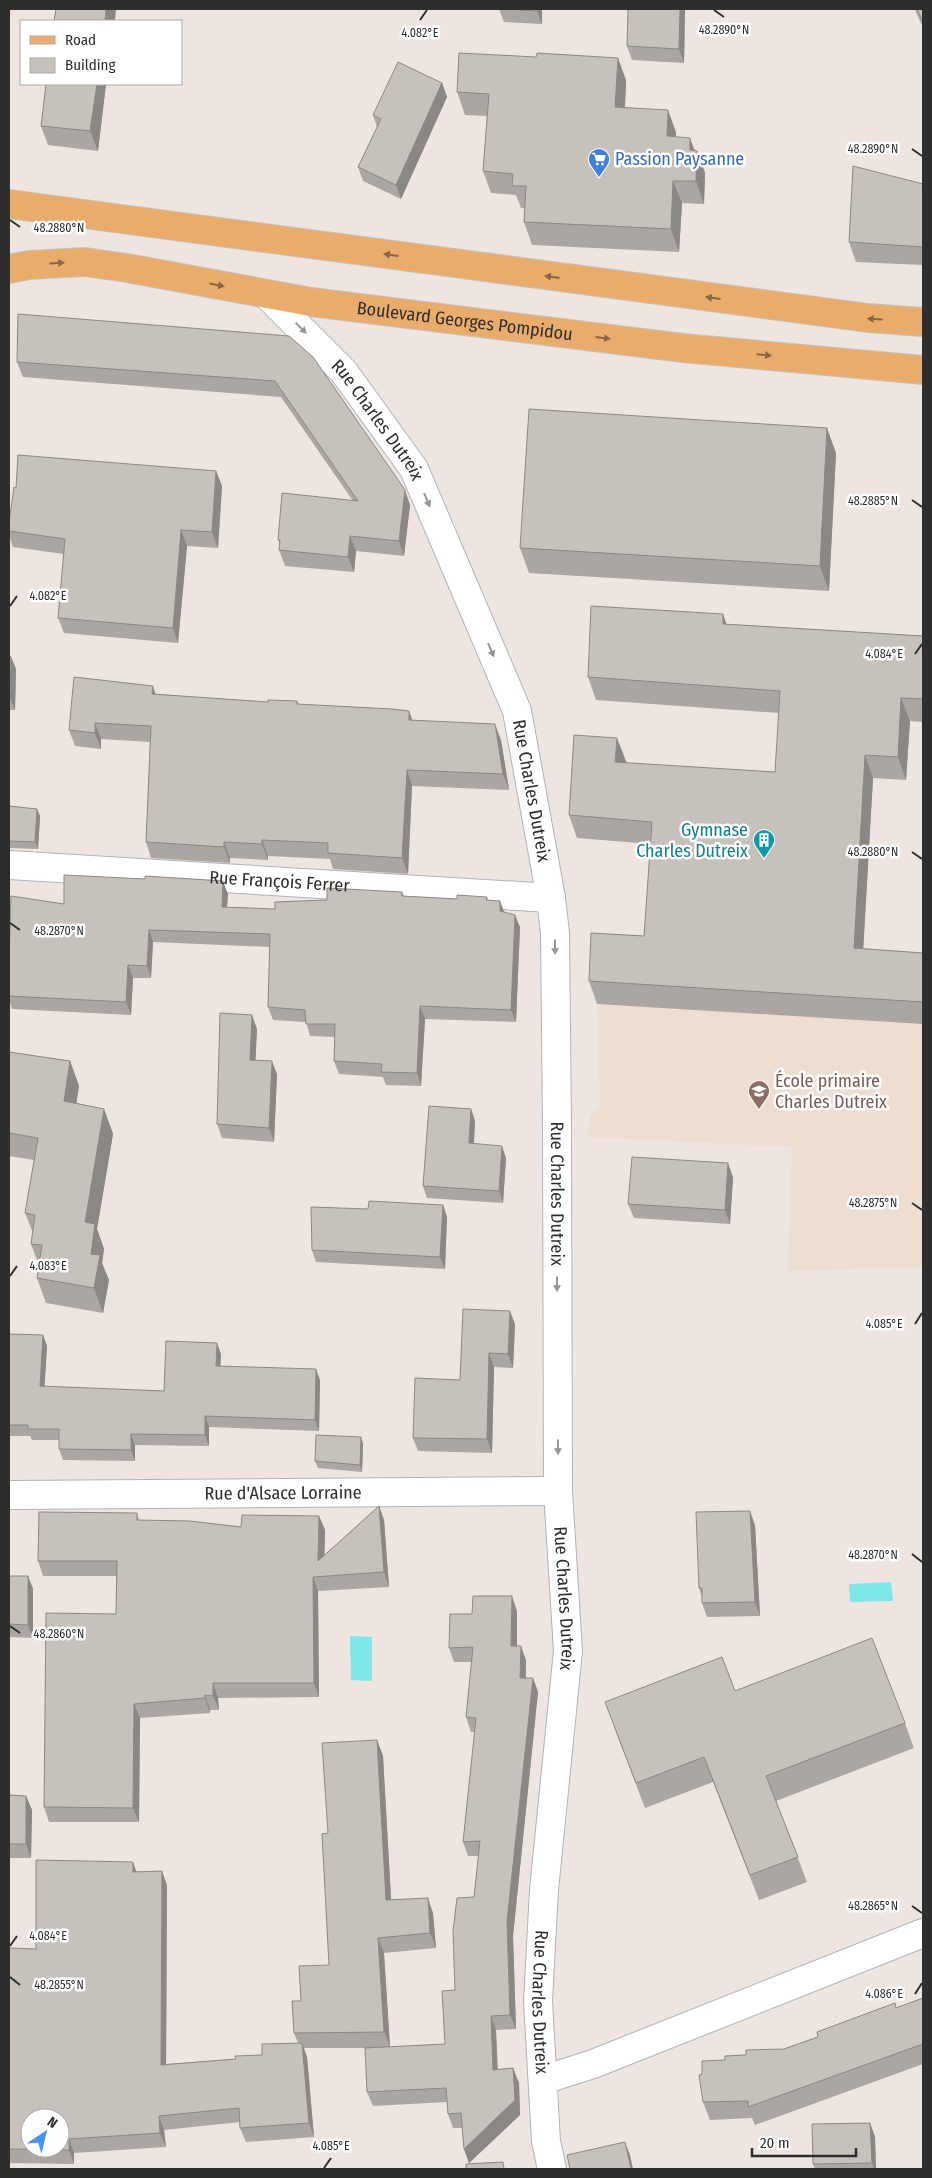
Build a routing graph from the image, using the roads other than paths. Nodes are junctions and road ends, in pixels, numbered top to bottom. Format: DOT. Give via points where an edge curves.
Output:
graph roads {
  1 [pos="9,204"];
  2 [pos="9,269"];
  3 [pos="266,294"];
  4 [pos="923,322"];
  5 [pos="923,370"];
  6 [pos="9,866"];
  7 [pos="552,898"];
  8 [pos="558,1491"];
  9 [pos="9,1494"];
  10 [pos="923,1934"];
  11 [pos="543,2080"];
  12 [pos="552,2169"];
  4 -- 1 [label="main road, one-way" via="848,316"];
  2 -- 3 [label="main road, Boulevard Georges Pompidou, one-way" via="84,262"];
  3 -- 5 [label="main road, Boulevard Georges Pompidou, one-way" via="673,346"];
  3 -- 7 [label="street, Rue Charles Dutreix, one-way" via="344,372 414,469 517,711"];
  6 -- 7 [label="street, Rue François Ferrer"];
  7 -- 8 [label="street, Rue Charles Dutreix, one-way" via="557,1107"];
  8 -- 9 [label="street, Rue d'Alsace Lorraine"];
  8 -- 11 [label="street, Rue Charles Dutreix" via="568,1651 544,1890 538,2001"];
  10 -- 11 [label="street" via="594,2064"];
  11 -- 12 [label="street, Rue Charles Dutreix" via="546,2141"];
}
